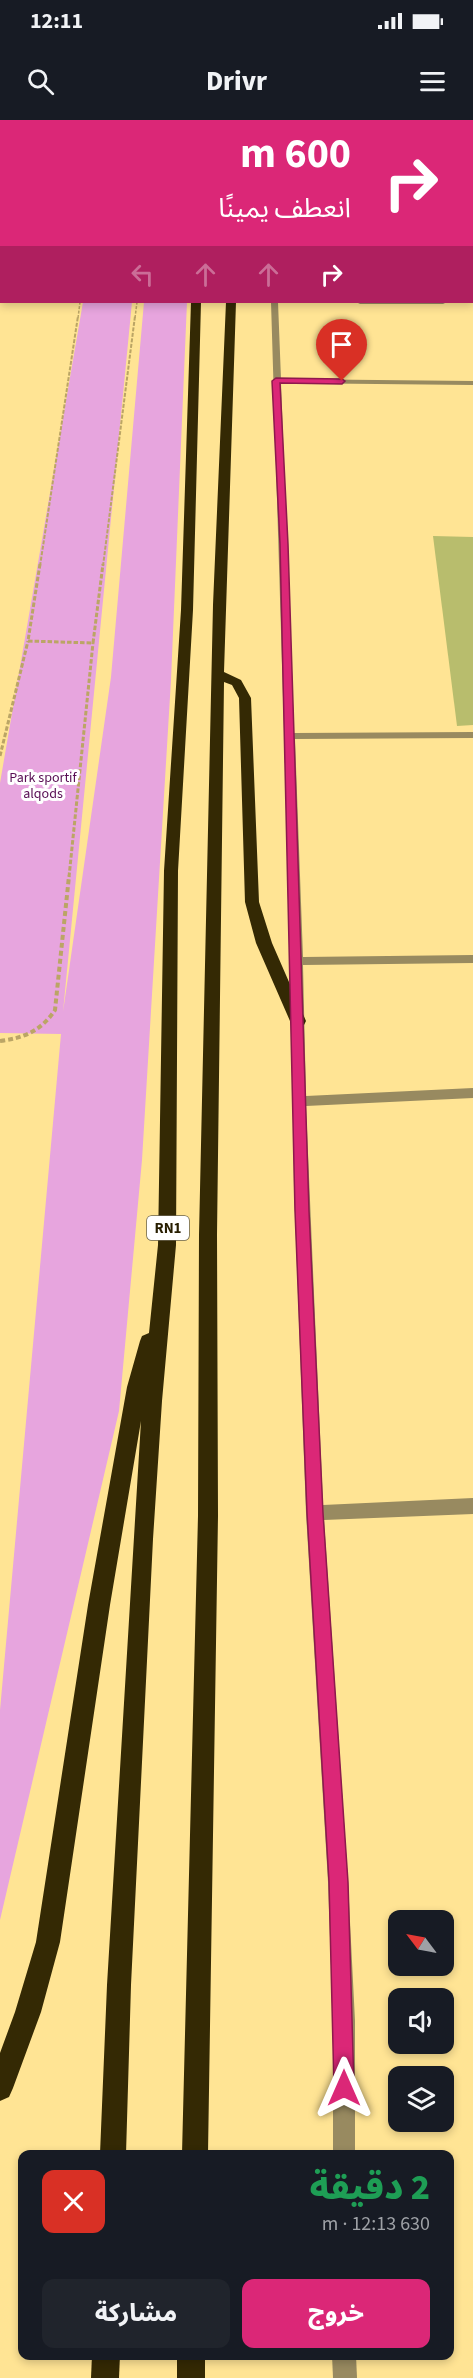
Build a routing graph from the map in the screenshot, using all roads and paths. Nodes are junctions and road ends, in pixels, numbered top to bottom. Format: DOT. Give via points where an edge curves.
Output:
graph roads {
  1 [pos="80,303"];
  2 [pos="137,303"];
  3 [pos="196,303"];
  4 [pos="231,303"];
  5 [pos="242,303"];
  6 [pos="274,303"];
  7 [pos="232,332"];
  8 [pos="276,381"];
  9 [pos="473,383"];
  10 [pos="28,641"];
  11 [pos="93,643"];
  12 [pos="218,674"];
  13 [pos="473,735"];
  14 [pos="289,736"];
  15 [pos="0,756"];
  16 [pos="473,959"];
  17 [pos="297,961"];
  18 [pos="298,1021"];
  19 [pos="0,1041"];
  20 [pos="473,1093"];
  21 [pos="300,1101"];
  22 [pos="167,1245"];
  23 [pos="473,1506"];
  24 [pos="315,1513"];
  25 [pos="0,2088"];
  26 [pos="113,2150"];
  27 [pos="195,2150"];
  28 [pos="344,2150"];
  29 [pos="106,2360"];
  30 [pos="191,2360"];
  31 [pos="344,2360"];
  32 [pos="105,2378"];
  33 [pos="191,2378"];
  34 [pos="345,2378"];
  1 -- 10 [label="path"];
  2 -- 11 [label="path"];
  3 -- 22 [label="highway, RN1" via="187,610 171,871"];
  4 -- 7 [label="highway, RN1"];
  5 -- 7 [label="highway"];
  6 -- 8 [label="street"];
  7 -- 12 [label="highway, RN1" via="224,438"];
  8 -- 9 [label="street"];
  8 -- 14 [label="street"];
  10 -- 11 [label="path"];
  10 -- 15 [label="path"];
  11 -- 19 [label="path" via="54,1010 35,1034"];
  12 -- 18 [label="highway" via="237,683 245,698 252,902 264,943"];
  12 -- 27 [label="highway, RN1" via="208,1235 208,1516"];
  13 -- 14 [label="street"];
  14 -- 17 [label="street"];
  16 -- 17 [label="street"];
  17 -- 18 [label="street"];
  18 -- 21 [label="street"];
  20 -- 21 [label="street"];
  21 -- 24 [label="street"];
  22 -- 25 [label="highway" via="157,1309 137,1386 99,1605 48,1942"];
  22 -- 26 [label="highway, RN1" via="143,1539"];
  23 -- 24 [label="street"];
  24 -- 28 [label="street" via="339,1882"];
  29 -- 32 [label="highway"];
  30 -- 33 [label="highway"];
  31 -- 34 [label="street"];
}
